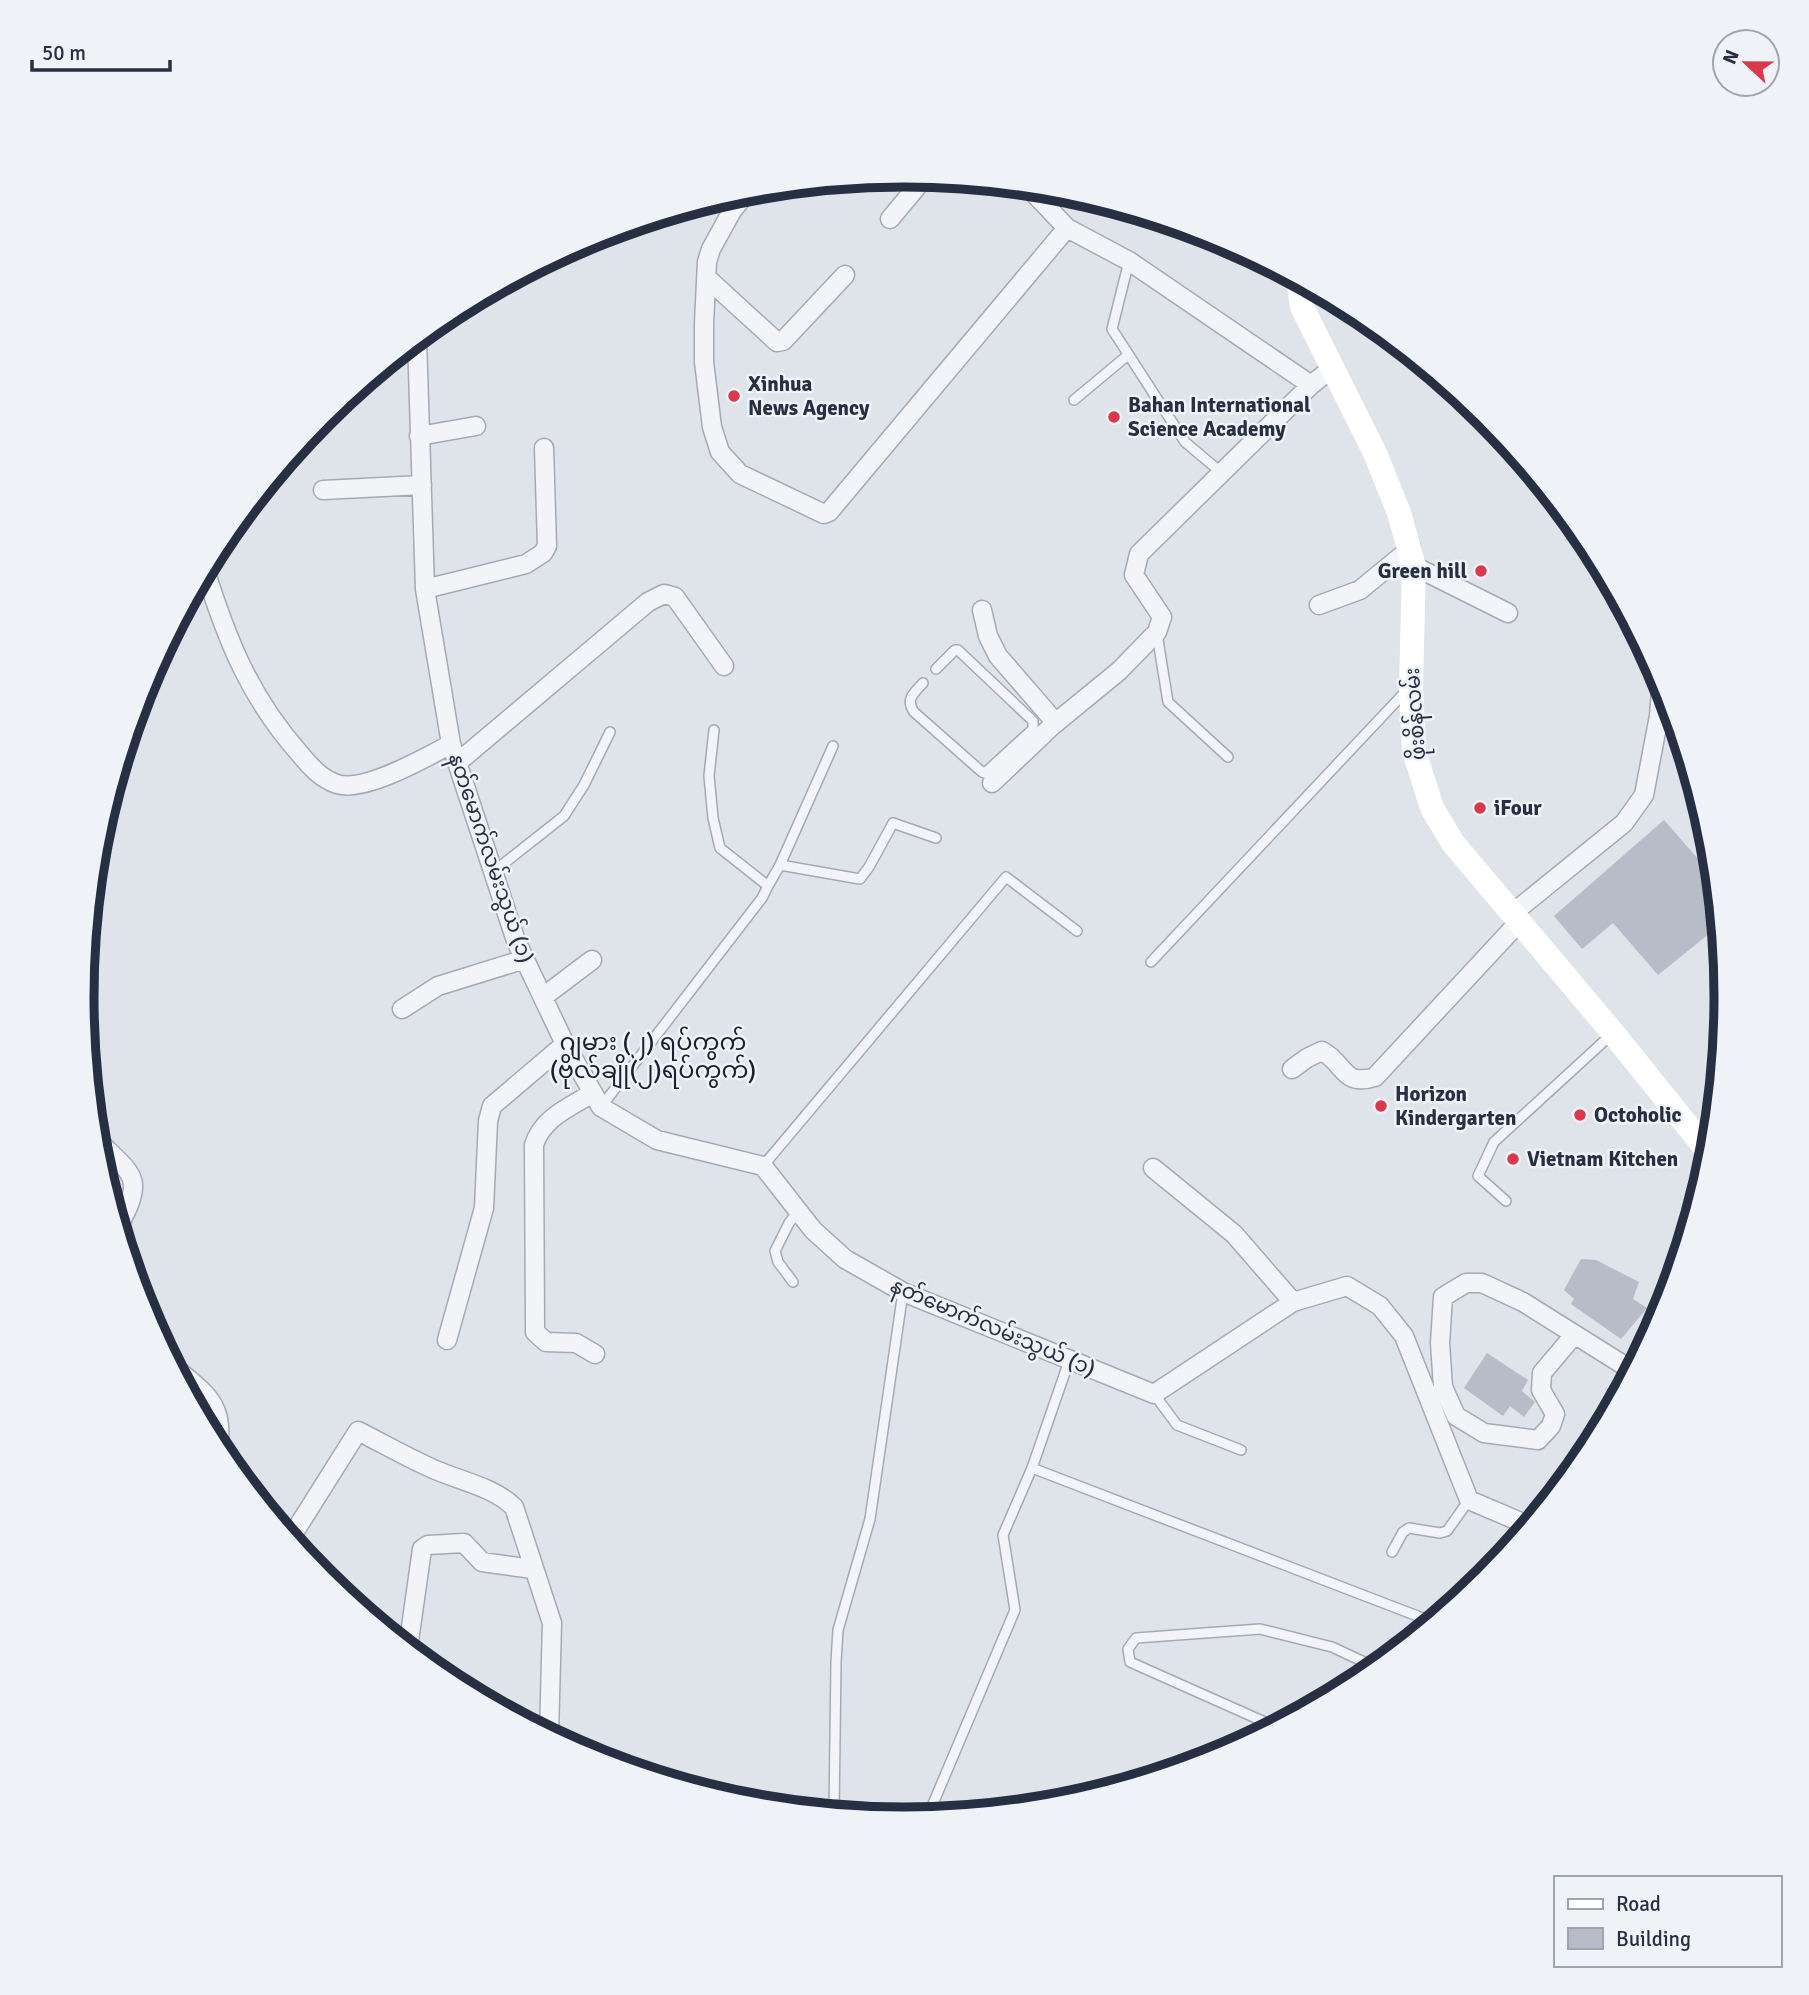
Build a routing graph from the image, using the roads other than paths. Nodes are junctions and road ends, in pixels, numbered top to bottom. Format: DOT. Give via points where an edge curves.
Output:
graph roads {
  1 [pos="916,187"];
  2 [pos="1039,199"];
  3 [pos="737,205"];
  4 [pos="890,219"];
  5 [pos="1067,228"];
  6 [pos="1129,261"];
  7 [pos="845,275"];
  8 [pos="707,278"];
  9 [pos="1300,290"];
  10 [pos="415,352"];
  11 [pos="1128,355"];
  12 [pos="1331,369"];
  13 [pos="1311,385"];
  14 [pos="1074,400"];
  15 [pos="476,426"];
  16 [pos="419,436"];
  17 [pos="544,448"];
  18 [pos="1223,474"];
  19 [pos="422,485"];
  20 [pos="323,490"];
  21 [pos="1413,557"];
  22 [pos="209,583"];
  23 [pos="425,590"];
  24 [pos="1319,605"];
  25 [pos="982,610"];
  26 [pos="1508,613"];
  27 [pos="1157,632"];
  28 [pos="724,666"];
  29 [pos="936,669"];
  30 [pos="923,683"];
  31 [pos="1411,687"];
  32 [pos="1660,706"];
  33 [pos="1056,723"];
  34 [pos="714,730"];
  35 [pos="610,732"];
  36 [pos="451,744"];
  37 [pos="833,746"];
  38 [pos="1228,757"];
  39 [pos="457,763"];
  40 [pos="991,778"];
  41 [pos="936,838"];
  42 [pos="780,865"];
  43 [pos="493,872"];
  44 [pos="768,886"];
  45 [pos="1516,918"];
  46 [pos="1077,931"];
  47 [pos="525,959"];
  48 [pos="592,960"];
  49 [pos="1151,962"];
  50 [pos="543,997"];
  51 [pos="402,1009"];
  52 [pos="1613,1033"];
  53 [pos="565,1044"];
  54 [pos="1292,1069"];
  55 [pos="597,1100"];
  56 [pos="1701,1143"];
  57 [pos="109,1152"];
  58 [pos="764,1166"];
  59 [pos="1153,1168"];
  60 [pos="1506,1201"];
  61 [pos="799,1211"];
  62 [pos="124,1215"];
  63 [pos="793,1282"];
  64 [pos="903,1292"];
  65 [pos="1293,1302"];
  66 [pos="1574,1335"];
  67 [pos="447,1340"];
  68 [pos="595,1354"];
  69 [pos="1069,1361"];
  70 [pos="1625,1366"];
  71 [pos="192,1382"];
  72 [pos="1154,1394"];
  73 [pos="218,1427"];
  74 [pos="1241,1450"];
  75 [pos="1032,1468"];
  76 [pos="1469,1500"];
  77 [pos="1522,1522"];
  78 [pos="295,1531"];
  79 [pos="1392,1552"];
  80 [pos="533,1569"];
  81 [pos="1424,1619"];
  82 [pos="409,1639"];
  83 [pos="1366,1663"];
  84 [pos="1266,1722"];
  85 [pos="549,1725"];
  86 [pos="834,1804"];
  87 [pos="932,1807"];
  1 -- 4 [label="street"];
  2 -- 5 [label="street"];
  3 -- 8 [label="street" via="711,249"];
  5 -- 6 [label="street"];
  5 -- 8 [label="street" via="824,514 740,474 720,452 704,362"];
  6 -- 11 [label="lane" via="1112,329"];
  6 -- 13 [label="street"];
  7 -- 8 [label="street" via="777,342"];
  9 -- 12 [label="main road, ဖိုးစိန်လမ်း" via="1302,307"];
  10 -- 16 [label="street, နတ်မောက်လမ်းသွယ် (၁)"];
  11 -- 14 [label="lane"];
  11 -- 18 [label="lane" via="1185,442"];
  12 -- 13 [label="street"];
  12 -- 21 [label="main road, ဖိုးစိန်လမ်း" via="1375,453"];
  13 -- 18 [label="street"];
  15 -- 16 [label="street"];
  16 -- 19 [label="street, နတ်မောက်လမ်းသွယ် (၁)"];
  17 -- 23 [label="street" via="547,546 543,553 526,564"];
  18 -- 27 [label="street" via="1139,555 1134,575 1162,617"];
  19 -- 20 [label="street"];
  19 -- 23 [label="street, နတ်မောက်လမ်းသွယ် (၁)"];
  21 -- 24 [label="street" via="1360,590"];
  21 -- 26 [label="street"];
  21 -- 31 [label="main road, ဖိုးစိန်လမ်း"];
  22 -- 36 [label="street" via="222,626 254,693 315,771 338,784 361,784 415,764"];
  23 -- 36 [label="street, နတ်မောက်လမ်းသွယ် (၁)"];
  25 -- 33 [label="street" via="998,656"];
  27 -- 33 [label="street" via="1119,671"];
  27 -- 38 [label="lane" via="1168,702"];
  28 -- 39 [label="street" via="676,597 664,594 648,602"];
  29 -- 40 [label="lane" via="958,650 1033,720 1033,729"];
  30 -- 40 [label="lane" via="911,696 910,706"];
  31 -- 45 [label="main road, ဖိုးစိန်လမ်း" via="1414,751 1432,807 1453,843"];
  31 -- 49 [label="lane"];
  32 -- 45 [label="street" via="1644,795 1624,823"];
  33 -- 40 [label="street"];
  34 -- 44 [label="lane" via="709,776 720,848"];
  35 -- 43 [label="lane" via="564,816"];
  36 -- 39 [label="street, နတ်မောက်လမ်းသွယ် (၁)"];
  37 -- 42 [label="lane"];
  39 -- 43 [label="street, နတ်မောက်လမ်းသွယ် (၁)"];
  41 -- 42 [label="lane" via="893,823 860,879"];
  42 -- 44 [label="lane"];
  43 -- 47 [label="street, နတ်မောက်လမ်းသွယ် (၁)"];
  44 -- 55 [label="lane"];
  45 -- 52 [label="main road, ဖိုးစိန်လမ်း"];
  45 -- 54 [label="street" via="1375,1077 1362,1081 1348,1077 1322,1052"];
  46 -- 58 [label="lane" via="1006,877"];
  47 -- 50 [label="street, နတ်မောက်လမ်းသွယ် (၁)"];
  47 -- 51 [label="street" via="438,985"];
  48 -- 50 [label="street"];
  50 -- 53 [label="street, နတ်မောက်လမ်းသွယ် (၁)"];
  52 -- 56 [label="main road, ဖိုးစိန်လမ်း"];
  52 -- 60 [label="lane" via="1494,1142 1478,1176"];
  53 -- 55 [label="street, နတ်မောက်လမ်းသွယ် (၁)"];
  53 -- 67 [label="street" via="492,1106 484,1208"];
  55 -- 58 [label="street, နတ်မောက်လမ်းသွယ် (၁)" via="657,1140"];
  55 -- 68 [label="street" via="544,1125 534,1145 535,1332 546,1342 576,1343"];
  57 -- 62 [label="street" via="130,1172 135,1187"];
  58 -- 61 [label="street, နတ်မောက်လမ်းသွယ် (၁)"];
  59 -- 65 [label="street" via="1234,1234"];
  61 -- 63 [label="lane" via="775,1251"];
  61 -- 64 [label="street, နတ်မောက်လမ်းသွယ် (၁)" via="845,1259"];
  64 -- 69 [label="street, နတ်မောက်လမ်းသွယ် (၁)"];
  64 -- 86 [label="lane" via="870,1518 838,1630"];
  65 -- 72 [label="street"];
  65 -- 76 [label="street" via="1346,1286 1380,1306 1404,1336"];
  66 -- 66 [label="street" via="1542,1373 1541,1390 1555,1413 1551,1426 1538,1440 1483,1433 1456,1416 1443,1387 1443,1297 1466,1283 1482,1283 1523,1302"];
  66 -- 70 [label="street"];
  69 -- 72 [label="street, နတ်မောက်လမ်းသွယ် (၁)"];
  69 -- 75 [label="lane"];
  71 -- 73 [label="street" via="218,1411"];
  72 -- 74 [label="lane" via="1177,1425"];
  75 -- 81 [label="lane"];
  75 -- 87 [label="lane" via="1003,1535 1015,1610"];
  76 -- 77 [label="street"];
  76 -- 79 [label="lane" via="1447,1531 1440,1534 1409,1528"];
  78 -- 80 [label="street" via="358,1431 505,1499 514,1507"];
  80 -- 82 [label="street" via="482,1562 464,1544 428,1545 422,1549"];
  80 -- 85 [label="street" via="552,1623"];
  83 -- 84 [label="lane" via="1332,1647 1260,1629 1136,1638 1128,1649 1130,1662"];
}
